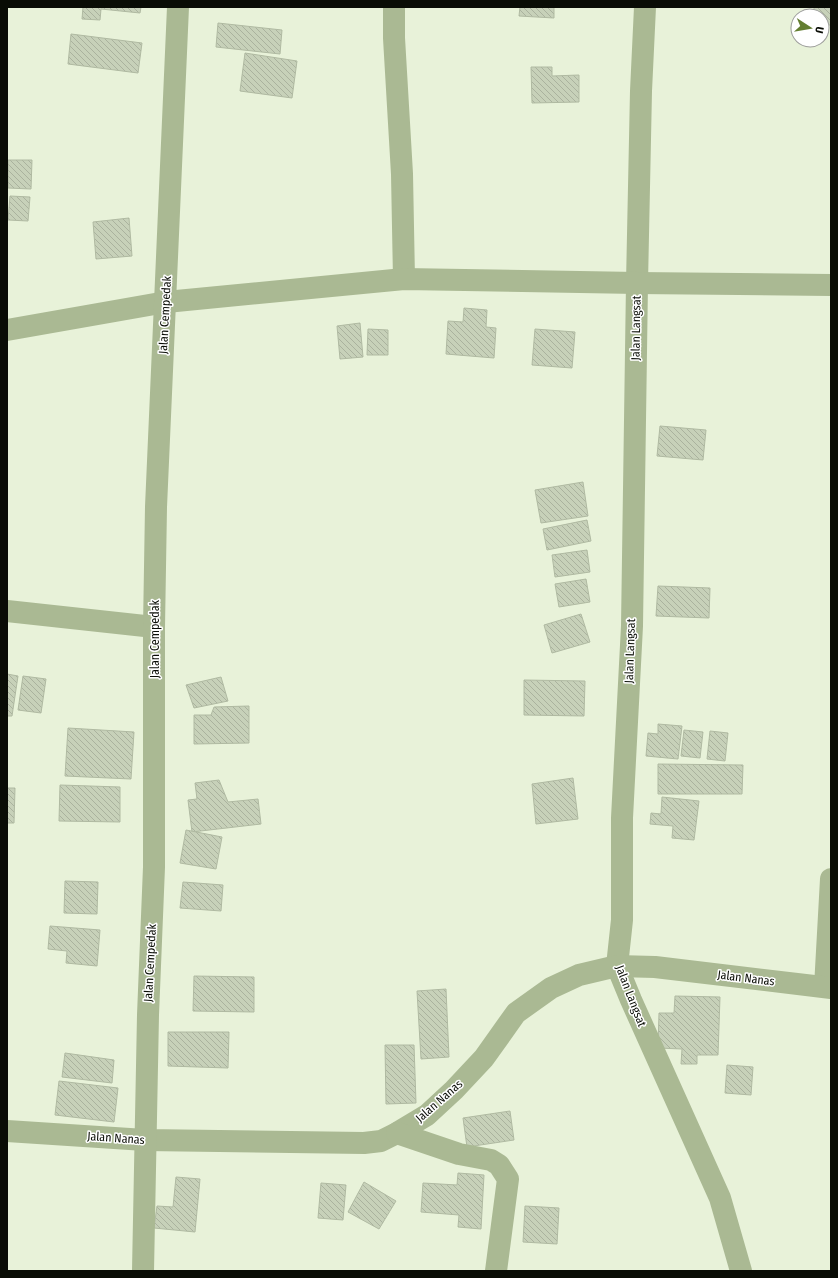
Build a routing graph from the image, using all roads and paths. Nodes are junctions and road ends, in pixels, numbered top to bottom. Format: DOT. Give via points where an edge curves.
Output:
graph roads {
  1 [pos="178,7"];
  2 [pos="394,7"];
  3 [pos="645,7"];
  4 [pos="404,279"];
  5 [pos="637,283"];
  6 [pos="831,285"];
  7 [pos="166,302"];
  8 [pos="7,330"];
  9 [pos="7,611"];
  10 [pos="154,627"];
  11 [pos="831,879"];
  12 [pos="617,966"];
  13 [pos="828,987"];
  14 [pos="7,1130"];
  15 [pos="397,1133"];
  16 [pos="145,1140"];
  17 [pos="143,1271"];
  18 [pos="496,1271"];
  19 [pos="741,1271"];
  1 -- 7 [label="street, Jalan Cempedak"];
  2 -- 4 [label="street"];
  3 -- 5 [label="street, Jalan Langsat"];
  4 -- 5 [label="street"];
  4 -- 7 [label="street"];
  5 -- 6 [label="street"];
  5 -- 12 [label="street, Jalan Langsat" via="632,626 622,818 622,920"];
  7 -- 8 [label="street"];
  7 -- 10 [label="street, Jalan Cempedak" via="156,507"];
  9 -- 10 [label="street"];
  10 -- 16 [label="street, Jalan Cempedak" via="154,867"];
  11 -- 13 [label="street"];
  12 -- 13 [label="street, Jalan Nanas" via="655,967"];
  12 -- 15 [label="street, Jalan Nanas" via="580,975 551,988 516,1013 484,1058 454,1090 427,1115"];
  12 -- 19 [label="street, Jalan Langsat" via="720,1198"];
  14 -- 16 [label="street, Jalan Nanas"];
  15 -- 16 [label="street, Jalan Nanas" via="381,1141 364,1143"];
  15 -- 18 [label="street" via="459,1154 491,1160 498,1165 508,1179"];
  16 -- 17 [label="street, Jalan Cempedak"];
}
